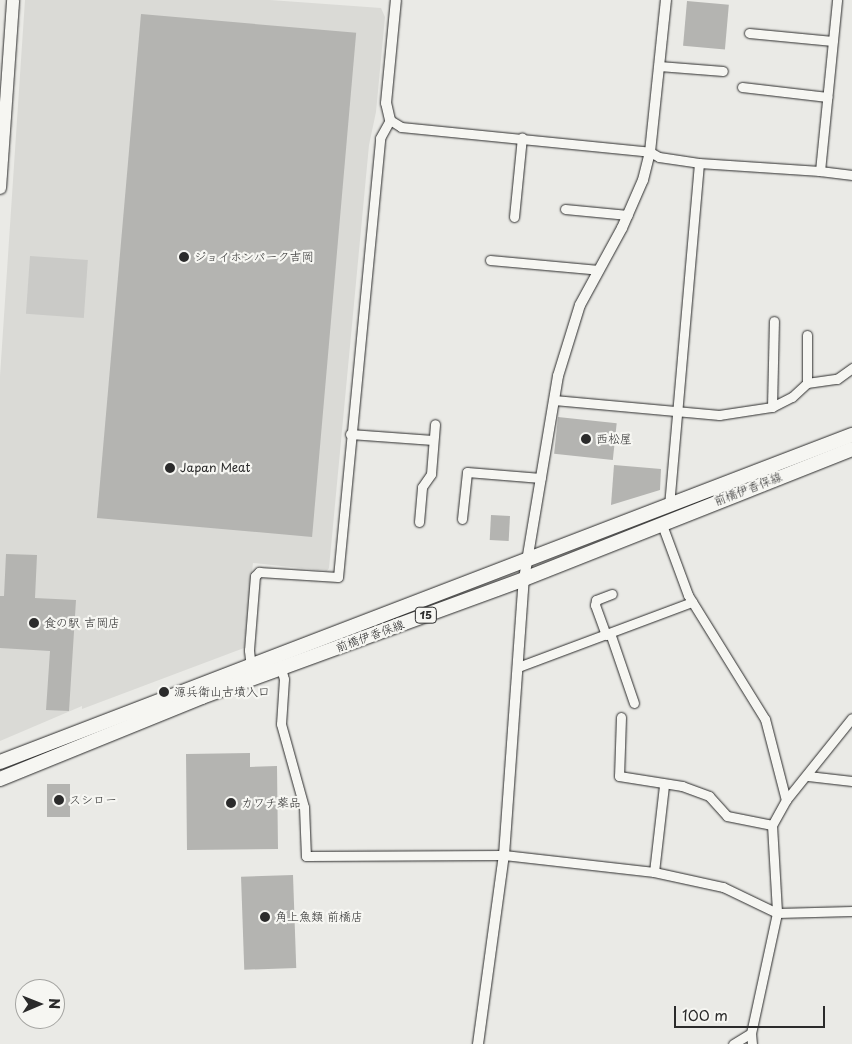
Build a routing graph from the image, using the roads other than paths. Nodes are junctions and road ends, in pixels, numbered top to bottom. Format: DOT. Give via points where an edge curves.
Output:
graph roads {
  1 [pos="13,0"];
  2 [pos="396,0"];
  3 [pos="666,0"];
  4 [pos="838,0"];
  5 [pos="748,33"];
  6 [pos="833,41"];
  7 [pos="659,66"];
  8 [pos="724,71"];
  9 [pos="742,87"];
  10 [pos="827,97"];
  11 [pos="3,101"];
  12 [pos="390,120"];
  13 [pos="522,137"];
  14 [pos="650,152"];
  15 [pos="699,163"];
  16 [pos="820,172"];
  17 [pos="852,175"];
  18 [pos="0,188"];
  19 [pos="565,209"];
  20 [pos="628,215"];
  21 [pos="514,217"];
  22 [pos="490,260"];
  23 [pos="599,270"];
  24 [pos="774,320"];
  25 [pos="807,336"];
  26 [pos="852,368"];
  27 [pos="807,383"];
  28 [pos="554,400"];
  29 [pos="772,407"];
  30 [pos="679,411"];
  31 [pos="435,424"];
  32 [pos="350,434"];
  33 [pos="852,435"];
  34 [pos="433,440"];
  35 [pos="852,449"];
  36 [pos="541,478"];
  37 [pos="669,506"];
  38 [pos="462,518"];
  39 [pos="419,522"];
  40 [pos="662,522"];
  41 [pos="528,560"];
  42 [pos="524,579"];
  43 [pos="612,594"];
  44 [pos="692,602"];
  45 [pos="608,634"];
  46 [pos="251,666"];
  47 [pos="518,667"];
  48 [pos="281,668"];
  49 [pos="634,703"];
  50 [pos="621,717"];
  51 [pos="852,718"];
  52 [pos="0,762"];
  53 [pos="808,776"];
  54 [pos="0,778"];
  55 [pos="852,781"];
  56 [pos="664,785"];
  57 [pos="786,800"];
  58 [pos="772,825"];
  59 [pos="504,855"];
  60 [pos="654,872"];
  61 [pos="852,911"];
  62 [pos="777,913"];
  63 [pos="751,1033"];
  64 [pos="478,1044"];
  65 [pos="733,1044"];
  66 [pos="752,1044"];
  1 -- 11 [label="main road"];
  2 -- 12 [label="street" via="386,103"];
  3 -- 7 [label="street"];
  4 -- 6 [label="street"];
  5 -- 6 [label="street"];
  6 -- 10 [label="street"];
  7 -- 8 [label="street"];
  7 -- 14 [label="street"];
  9 -- 10 [label="street"];
  10 -- 16 [label="street"];
  11 -- 18 [label="main road"];
  12 -- 13 [label="street" via="401,126"];
  12 -- 32 [label="street" via="380,138"];
  13 -- 14 [label="street"];
  13 -- 21 [label="street"];
  14 -- 15 [label="street" via="659,158"];
  14 -- 20 [label="street" via="643,180"];
  15 -- 16 [label="street"];
  15 -- 30 [label="street"];
  16 -- 17 [label="street"];
  19 -- 20 [label="street"];
  20 -- 23 [label="street"];
  22 -- 23 [label="street"];
  23 -- 28 [label="street" via="580,305"];
  24 -- 29 [label="street"];
  25 -- 27 [label="street"];
  26 -- 27 [label="street" via="837,379"];
  27 -- 29 [label="street" via="792,397"];
  28 -- 30 [label="street"];
  28 -- 36 [label="street"];
  29 -- 30 [label="street" via="719,414"];
  30 -- 37 [label="street"];
  31 -- 34 [label="street"];
  32 -- 34 [label="street"];
  32 -- 46 [label="street" via="338,577 259,572 255,576 249,650"];
  33 -- 37 [label="main road, 前橋伊香保線 / 15"];
  34 -- 39 [label="street" via="431,474 422,486"];
  35 -- 40 [label="main road, 前橋伊香保線 / 15"];
  36 -- 38 [label="street" via="467,472"];
  36 -- 41 [label="street"];
  37 -- 41 [label="main road, 前橋伊香保線 / 15"];
  40 -- 42 [label="main road, 前橋伊香保線 / 15"];
  40 -- 44 [label="street"];
  41 -- 42 [label="street"];
  41 -- 46 [label="main road, 前橋伊香保線 / 15" via="435,590"];
  42 -- 47 [label="street"];
  42 -- 48 [label="main road, 前橋伊香保線 / 15"];
  43 -- 45 [label="street" via="596,600 594,605"];
  44 -- 45 [label="street"];
  44 -- 57 [label="street" via="765,719"];
  45 -- 47 [label="street"];
  45 -- 49 [label="street"];
  46 -- 52 [label="main road, 前橋伊香保線 / 15"];
  47 -- 59 [label="street"];
  48 -- 54 [label="main road, 前橋伊香保線 / 15"];
  48 -- 59 [label="street" via="284,679 281,724 304,807 306,856"];
  50 -- 56 [label="street" via="619,776"];
  51 -- 53 [label="street"];
  53 -- 55 [label="street"];
  53 -- 57 [label="street"];
  56 -- 58 [label="street" via="682,786 709,796 727,816"];
  56 -- 60 [label="street"];
  57 -- 58 [label="street"];
  58 -- 62 [label="street"];
  59 -- 60 [label="street"];
  59 -- 64 [label="street"];
  60 -- 62 [label="street" via="723,887"];
  61 -- 62 [label="street"];
  62 -- 63 [label="street"];
  63 -- 65 [label="street"];
  63 -- 66 [label="street"];
}
